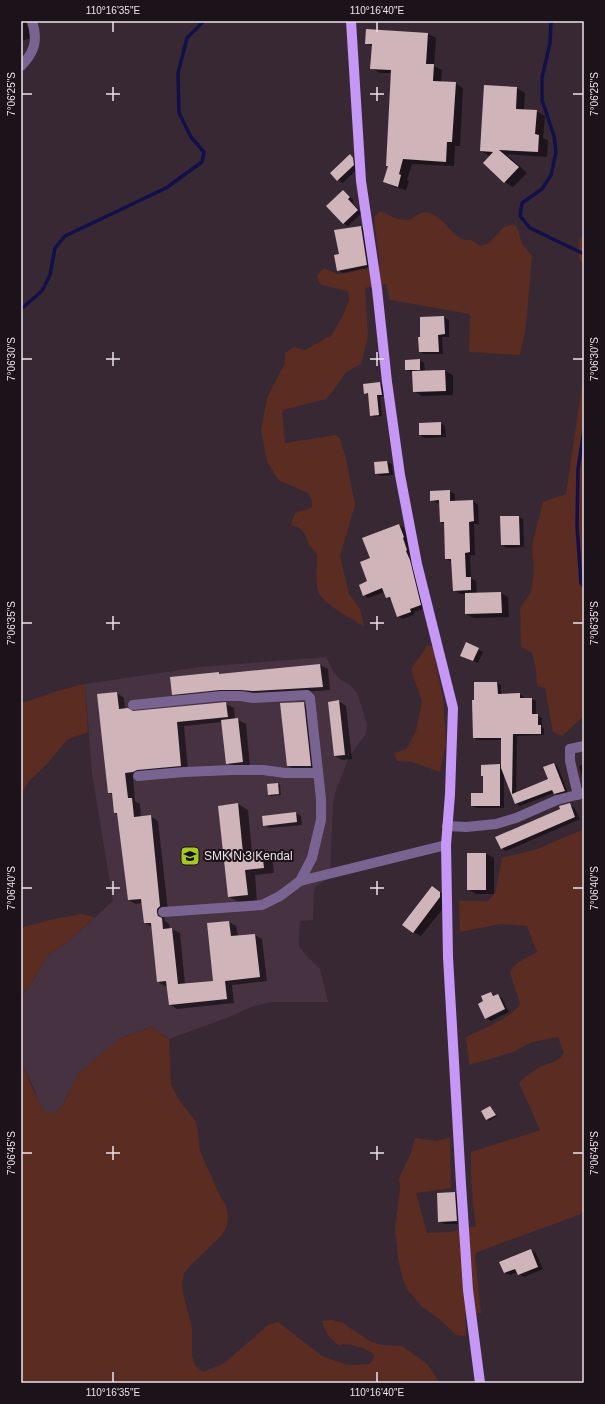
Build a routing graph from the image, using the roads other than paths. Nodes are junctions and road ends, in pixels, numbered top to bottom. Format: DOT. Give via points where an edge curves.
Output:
graph roads {
  1 [pos="32,21"];
  2 [pos="351,21"];
  3 [pos="21,66"];
  4 [pos="133,705"];
  5 [pos="584,746"];
  6 [pos="318,773"];
  7 [pos="138,776"];
  8 [pos="581,794"];
  9 [pos="447,826"];
  10 [pos="446,845"];
  11 [pos="300,881"];
  12 [pos="163,912"];
  13 [pos="480,1383"];
  1 -- 3 [label="street" via="35,41 31,54"];
  2 -- 9 [label="main road" via="361,181 400,475 417,564 453,708"];
  4 -- 6 [label="street" via="221,696 253,698 307,695 310,698"];
  5 -- 8 [label="street" via="570,749 570,761"];
  6 -- 7 [label="street" via="232,770"];
  6 -- 11 [label="street" via="321,820 312,858"];
  8 -- 9 [label="street" via="557,800 496,824"];
  9 -- 10 [label="main road"];
  10 -- 11 [label="street"];
  10 -- 13 [label="main road" via="448,957 460,1184 468,1290"];
  11 -- 12 [label="street" via="280,896 262,905"];
}
